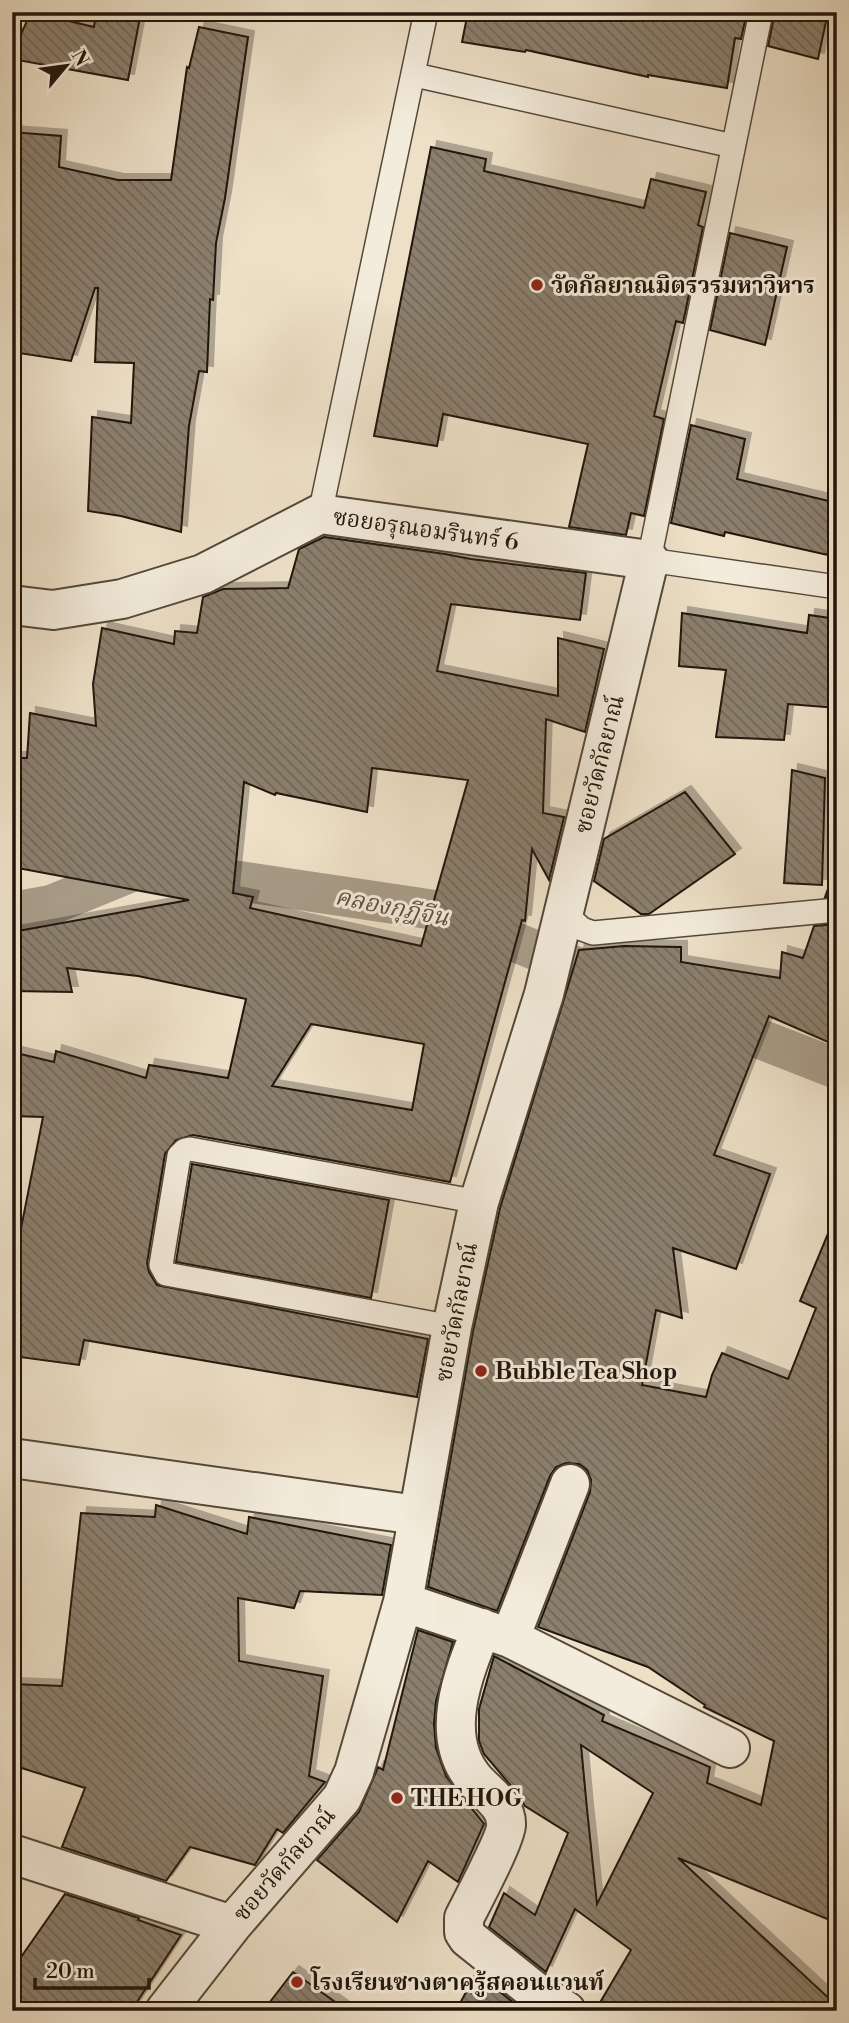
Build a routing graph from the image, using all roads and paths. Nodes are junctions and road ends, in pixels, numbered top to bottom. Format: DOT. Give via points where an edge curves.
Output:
graph roads {
  1 [pos="426,12"];
  2 [pos="761,12"];
  3 [pos="415,75"];
  4 [pos="733,146"];
  5 [pos="320,514"];
  6 [pos="649,560"];
  7 [pos="837,587"];
  8 [pos="12,604"];
  9 [pos="837,910"];
  10 [pos="562,918"];
  11 [pos="479,1202"];
  12 [pos="452,1327"];
  13 [pos="12,1458"];
  14 [pos="570,1485"];
  15 [pos="417,1516"];
  16 [pos="403,1602"];
  17 [pos="496,1633"];
  18 [pos="730,1748"];
  19 [pos="12,1854"];
  20 [pos="232,1925"];
  21 [pos="165,2011"];
  22 [pos="566,2011"];
  1 -- 3 [label="lane"];
  2 -- 4 [label="lane"];
  3 -- 4 [label="lane"];
  3 -- 5 [label="lane"];
  4 -- 6 [label="lane"];
  5 -- 6 [label="street, ซอยอรุณอมรินทร์ 6"];
  5 -- 8 [label="street, ซอยอรุณอมรินทร์ 6" via="203,574 122,599 53,610"];
  6 -- 7 [label="lane"];
  6 -- 10 [label="street, ซอยวัดกัลยาณ์"];
  9 -- 10 [label="lane" via="593,933"];
  10 -- 11 [label="street, ซอยวัดกัลยาณ์" via="544,994"];
  11 -- 12 [label="street, ซอยวัดกัลยาณ์"];
  11 -- 12 [label="lane" via="191,1149 179,1156 161,1265 166,1274"];
  12 -- 15 [label="street, ซอยวัดกัลยาณ์"];
  13 -- 15 [label="street"];
  14 -- 17 [label="street"];
  15 -- 16 [label="street, ซอยวัดกัลยาณ์"];
  16 -- 17 [label="street"];
  16 -- 20 [label="street, ซอยวัดกัลยาณ์" via="354,1772 342,1798"];
  17 -- 18 [label="street"];
  17 -- 22 [label="street" via="462,1677 457,1737 463,1760 502,1808 507,1828 464,1918 464,1932 537,1993"];
  19 -- 20 [label="street"];
  20 -- 21 [label="street, ซอยวัดกัลยาณ์"];
}
